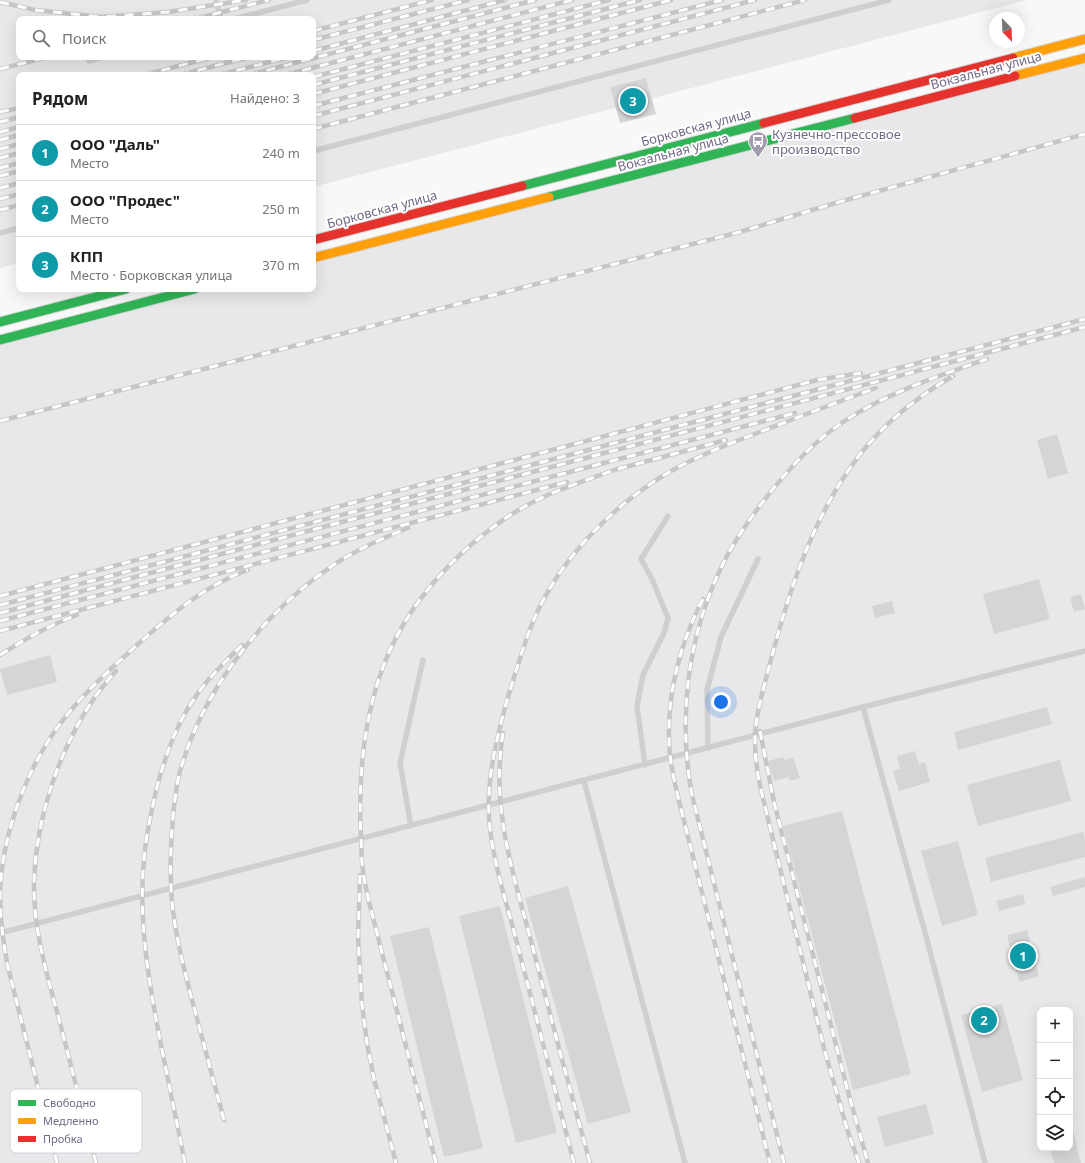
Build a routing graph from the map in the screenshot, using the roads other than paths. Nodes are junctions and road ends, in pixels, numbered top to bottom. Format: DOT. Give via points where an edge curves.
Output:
graph roads {
  1 [pos="216,0"];
  2 [pos="307,0"];
  3 [pos="888,0"];
  4 [pos="219,16"];
  5 [pos="246,16"];
  6 [pos="1085,39"];
  7 [pos="1085,58"];
  8 [pos="92,60"];
  9 [pos="89,61"];
  10 [pos="316,150"];
  11 [pos="16,229"];
  12 [pos="0,233"];
  13 [pos="316,239"];
  14 [pos="316,257"];
  15 [pos="115,292"];
  16 [pos="184,292"];
  17 [pos="0,322"];
  18 [pos="0,340"];
  19 [pos="668,516"];
  20 [pos="758,559"];
  21 [pos="1085,651"];
  22 [pos="423,660"];
  23 [pos="864,707"];
  24 [pos="708,748"];
  25 [pos="645,765"];
  26 [pos="584,781"];
  27 [pos="411,826"];
  28 [pos="0,933"];
  29 [pos="685,1163"];
  30 [pos="985,1163"];
  1 -- 4 [label="lane"];
  2 -- 5 [label="lane"];
  3 -- 10 [label="lane"];
  6 -- 13 [label="main road, Борковская улица"];
  7 -- 14 [label="main road, Вокзальная улица"];
  8 -- 9 [label="lane"];
  11 -- 12 [label="lane"];
  15 -- 17 [label="main road"];
  16 -- 18 [label="main road"];
  19 -- 25 [label="lane" via="641,559 668,618 664,633 643,674 637,706"];
  20 -- 24 [label="lane" via="721,638 707,690"];
  21 -- 23 [label="lane"];
  22 -- 27 [label="lane" via="400,763"];
  23 -- 24 [label="lane"];
  23 -- 30 [label="lane"];
  24 -- 25 [label="lane"];
  25 -- 26 [label="lane"];
  26 -- 27 [label="lane"];
  26 -- 29 [label="lane"];
  27 -- 28 [label="lane"];
}
